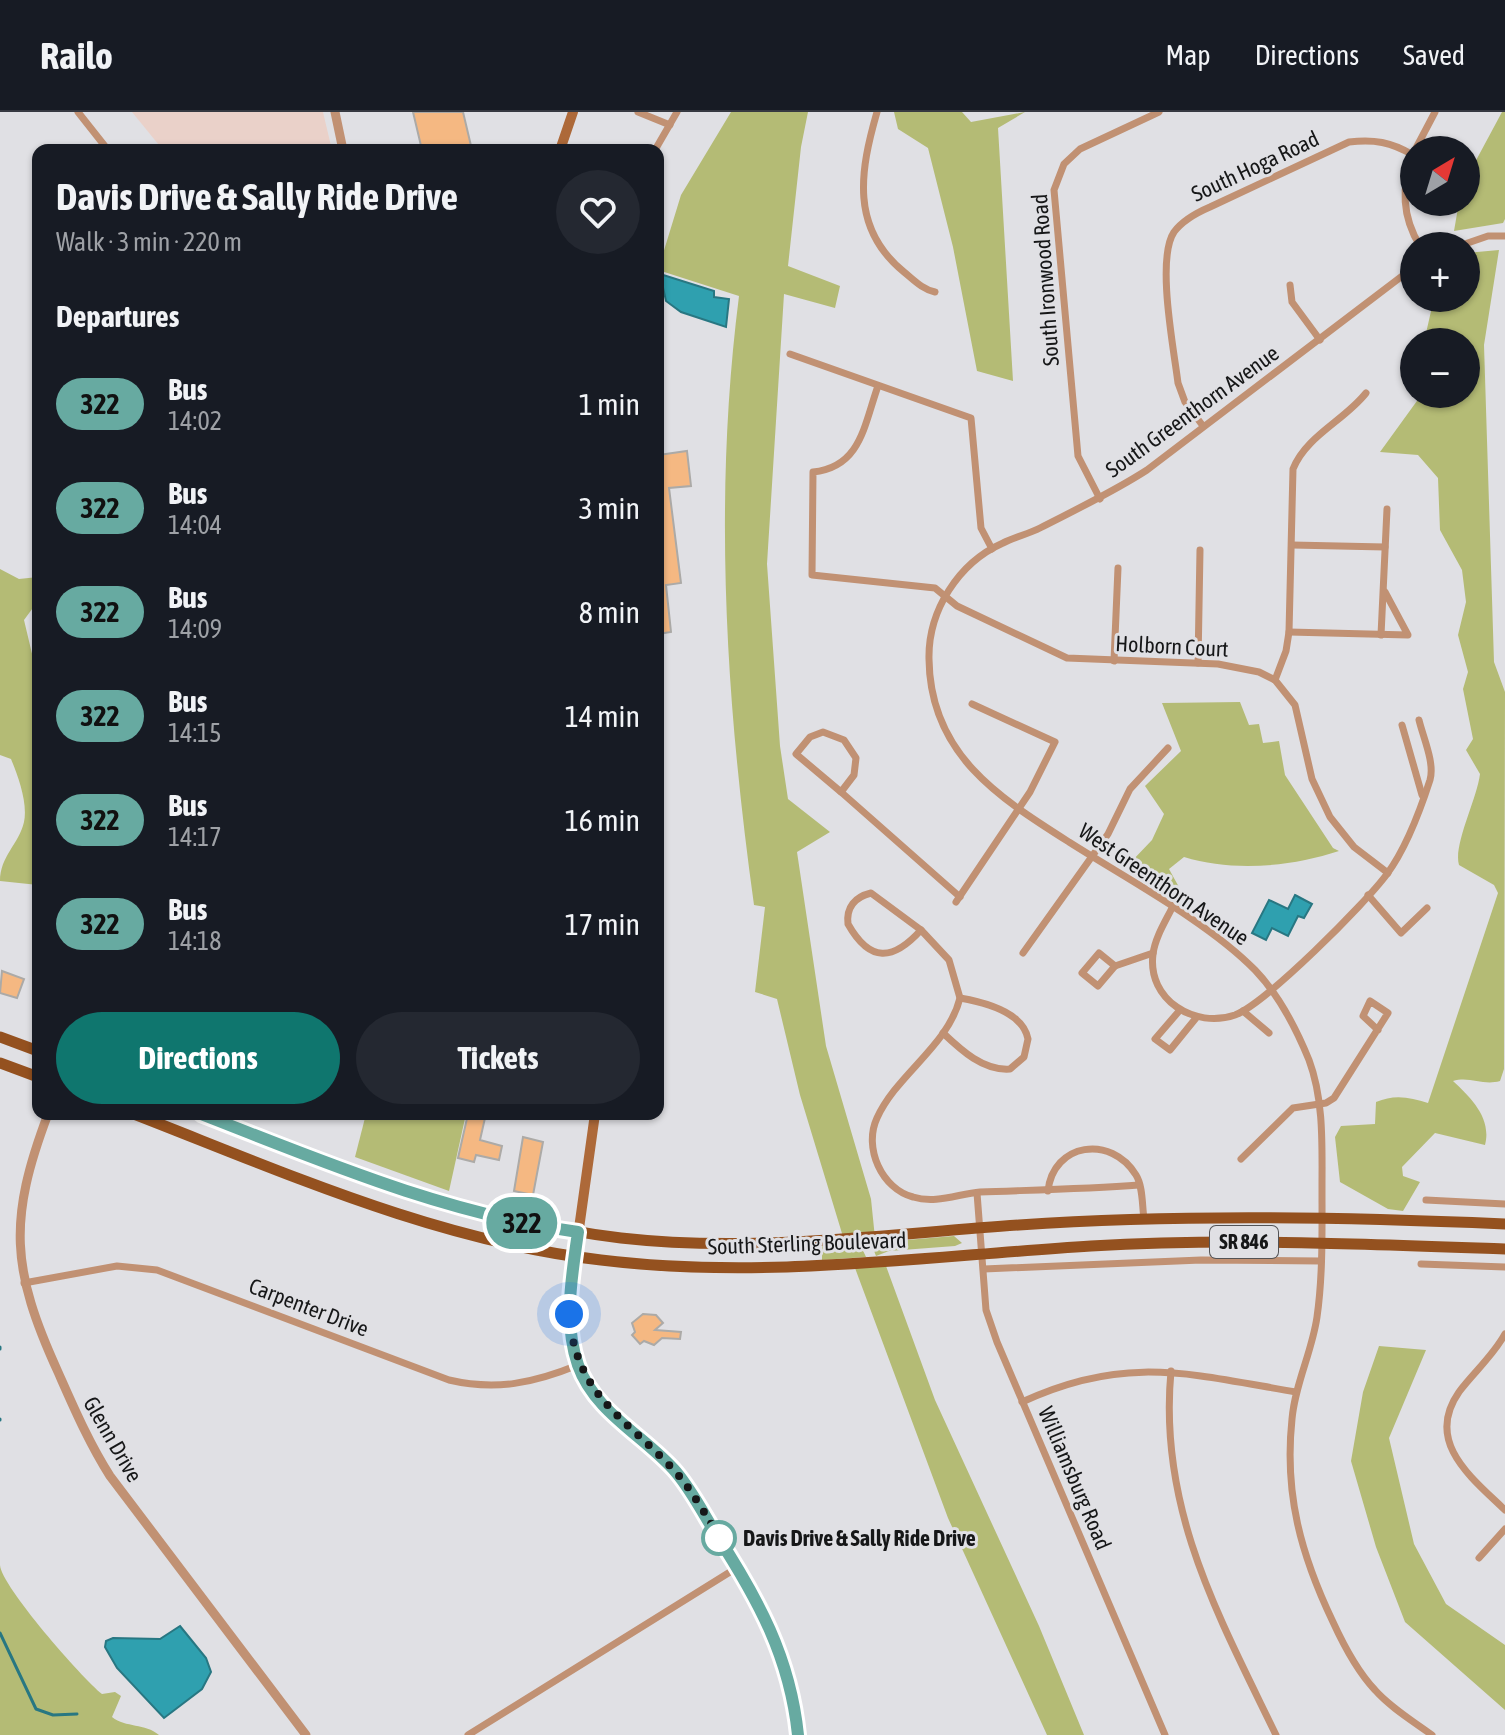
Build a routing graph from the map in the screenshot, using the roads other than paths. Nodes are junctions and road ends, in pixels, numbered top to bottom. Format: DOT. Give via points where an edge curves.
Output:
graph roads {
  1 [pos="78,112"];
  2 [pos="335,112"];
  3 [pos="573,112"];
  4 [pos="638,112"];
  5 [pos="677,112"];
  6 [pos="877,112"];
  7 [pos="1159,112"];
  8 [pos="1435,112"];
  9 [pos="670,125"];
  10 [pos="1422,136"];
  11 [pos="103,144"];
  12 [pos="342,144"];
  13 [pos="562,144"];
  14 [pos="659,144"];
  15 [pos="1400,146"];
  16 [pos="1505,236"];
  17 [pos="1480,239"];
  18 [pos="1400,278"];
  19 [pos="1290,285"];
  20 [pos="935,292"];
  21 [pos="1320,340"];
  22 [pos="790,354"];
  23 [pos="878,386"];
  24 [pos="1366,393"];
  25 [pos="1203,426"];
  26 [pos="1100,499"];
  27 [pos="1387,509"];
  28 [pos="1292,545"];
  29 [pos="1385,547"];
  30 [pos="992,549"];
  31 [pos="1200,550"];
  32 [pos="1118,568"];
  33 [pos="1385,592"];
  34 [pos="945,596"];
  35 [pos="1289,632"];
  36 [pos="1381,635"];
  37 [pos="1114,661"];
  38 [pos="1198,663"];
  39 [pos="1275,680"];
  40 [pos="972,704"];
  41 [pos="1419,720"];
  42 [pos="1402,725"];
  43 [pos="1168,748"];
  44 [pos="841,792"];
  45 [pos="1422,795"];
  46 [pos="1019,810"];
  47 [pos="1093,857"];
  48 [pos="1388,873"];
  49 [pos="1368,895"];
  50 [pos="1172,908"];
  51 [pos="1427,908"];
  52 [pos="921,930"];
  53 [pos="1023,953"];
  54 [pos="1153,953"];
  55 [pos="1115,966"];
  56 [pos="1271,989"];
  57 [pos="960,998"];
  58 [pos="1180,1010"];
  59 [pos="1243,1011"];
  60 [pos="1196,1018"];
  61 [pos="1378,1030"];
  62 [pos="943,1033"];
  63 [pos="1269,1033"];
  64 [pos="0,1037"];
  65 [pos="32,1049"];
  66 [pos="0,1063"];
  67 [pos="32,1075"];
  68 [pos="1318,1105"];
  69 [pos="46,1120"];
  70 [pos="150,1120"];
  71 [pos="217,1120"];
  72 [pos="594,1120"];
  73 [pos="1241,1159"];
  74 [pos="1139,1185"];
  75 [pos="1048,1191"];
  76 [pos="977,1193"];
  77 [pos="1426,1200"];
  78 [pos="1505,1204"];
  79 [pos="1322,1218"];
  80 [pos="1144,1219"];
  81 [pos="1505,1224"];
  82 [pos="980,1228"];
  83 [pos="578,1232"];
  84 [pos="1321,1242"];
  85 [pos="1505,1249"];
  86 [pos="984,1254"];
  87 [pos="575,1257"];
  88 [pos="1320,1261"];
  89 [pos="1421,1264"];
  90 [pos="1505,1267"];
  91 [pos="984,1269"];
  92 [pos="24,1283"];
  93 [pos="1505,1334"];
  94 [pos="578,1365"];
  95 [pos="1171,1371"];
  96 [pos="1296,1392"];
  97 [pos="1022,1402"];
  98 [pos="1505,1510"];
  99 [pos="1505,1529"];
  100 [pos="1479,1558"];
  101 [pos="738,1567"];
  102 [pos="306,1735"];
  103 [pos="468,1735"];
  104 [pos="798,1735"];
  105 [pos="1165,1735"];
  106 [pos="1276,1735"];
  107 [pos="1432,1735"];
  1 -- 11 [label="street"];
  2 -- 12 [label="street"];
  3 -- 13 [label="main road"];
  4 -- 9 [label="street"];
  5 -- 9 [label="street"];
  6 -- 20 [label="street" via="864,159 864,218 897,266"];
  7 -- 26 [label="street, South Ironwood Road" via="1080,149 1064,164 1054,190 1078,456"];
  8 -- 10 [label="street"];
  9 -- 14 [label="street"];
  15 -- 25 [label="street, South Hoga Road" via="1370,139 1349,142 1188,218 1173,234 1166,258 1178,383"];
  16 -- 17 [label="street"];
  18 -- 21 [label="street, South Greenthorn Avenue"];
  19 -- 21 [label="street" via="1292,302"];
  21 -- 25 [label="street, South Greenthorn Avenue"];
  22 -- 23 [label="street"];
  23 -- 30 [label="street" via="971,418 981,528"];
  23 -- 34 [label="street, Holborn Court" via="854,451 833,470 813,472 812,575 935,588"];
  24 -- 28 [label="street" via="1299,455 1293,469"];
  25 -- 26 [label="street, South Greenthorn Avenue"];
  26 -- 30 [label="street, South Greenthorn Avenue"];
  27 -- 29 [label="street"];
  28 -- 29 [label="street"];
  28 -- 35 [label="street"];
  29 -- 33 [label="street"];
  30 -- 34 [label="street, South Greenthorn Avenue" via="962,573"];
  31 -- 38 [label="street"];
  32 -- 37 [label="street"];
  33 -- 36 [label="street"];
  33 -- 36 [label="street" via="1408,635"];
  34 -- 37 [label="street, Holborn Court" via="1067,658"];
  34 -- 46 [label="street, West Greenthorn Avenue" via="932,624 929,657 940,718 975,774"];
  35 -- 36 [label="street"];
  35 -- 39 [label="street"];
  37 -- 38 [label="street, Holborn Court"];
  38 -- 39 [label="street, Holborn Court" via="1239,667"];
  39 -- 48 [label="street" via="1295,705 1312,779 1330,817 1354,847"];
  40 -- 46 [label="street" via="1055,742"];
  41 -- 45 [label="street" via="1431,769"];
  42 -- 45 [label="street"];
  43 -- 47 [label="street" via="1130,789"];
  44 -- 44 [label="street" via="856,770 854,751 835,734 815,734 796,754"];
  44 -- 46 [label="street" via="958,900"];
  45 -- 48 [label="street" via="1413,828"];
  46 -- 47 [label="street, West Greenthorn Avenue"];
  47 -- 50 [label="street, West Greenthorn Avenue"];
  47 -- 53 [label="street"];
  48 -- 49 [label="street"];
  49 -- 51 [label="street" via="1401,933"];
  49 -- 56 [label="street"];
  50 -- 54 [label="street"];
  50 -- 56 [label="street, West Greenthorn Avenue" via="1239,955"];
  52 -- 52 [label="street" via="899,951 883,955 852,931 848,912 859,897 871,893"];
  52 -- 57 [label="street" via="949,960"];
  54 -- 55 [label="street"];
  54 -- 58 [label="street" via="1161,987"];
  55 -- 55 [label="street" via="1099,953 1082,973 1098,986"];
  56 -- 59 [label="street"];
  56 -- 68 [label="street, West Greenthorn Avenue" via="1309,1061"];
  57 -- 62 [label="street"];
  57 -- 62 [label="street" via="994,1007 1021,1024 1028,1039 1024,1057 1010,1069 995,1068"];
  58 -- 60 [label="street"];
  58 -- 60 [label="street" via="1155,1039 1170,1050"];
  59 -- 60 [label="street"];
  59 -- 63 [label="street"];
  61 -- 68 [label="street" via="1334,1098"];
  62 -- 76 [label="street" via="877,1116 872,1143 883,1175 909,1196 929,1200"];
  64 -- 65 [label="main road"];
  66 -- 67 [label="main road"];
  68 -- 73 [label="street" via="1293,1108"];
  68 -- 79 [label="street, West Greenthorn Avenue"];
  69 -- 92 [label="street, Glenn Drive" via="23,1190 19,1244"];
  70 -- 87 [label="main road, South Sterling Boulevard / SR 846" via="400,1215"];
  71 -- 83 [label="main road, South Sterling Boulevard / SR 846" via="437,1202"];
  72 -- 83 [label="main road"];
  74 -- 75 [label="street"];
  74 -- 75 [label="street" via="1121,1160 1086,1147 1062,1160"];
  74 -- 80 [label="street"];
  75 -- 76 [label="street"];
  76 -- 82 [label="street, Williamsburg Road"];
  77 -- 78 [label="street"];
  79 -- 80 [label="main road, South Sterling Boulevard / SR 846"];
  79 -- 81 [label="main road, South Sterling Boulevard / SR 846"];
  79 -- 84 [label="street, West Greenthorn Avenue"];
  80 -- 82 [label="main road, South Sterling Boulevard / SR 846"];
  82 -- 83 [label="main road, South Sterling Boulevard / SR 846" via="753,1244"];
  82 -- 86 [label="street, Williamsburg Road"];
  83 -- 87 [label="main road"];
  84 -- 85 [label="main road, South Sterling Boulevard / SR 846"];
  84 -- 86 [label="main road, South Sterling Boulevard / SR 846" via="1179,1243"];
  84 -- 88 [label="street, West Greenthorn Avenue"];
  86 -- 87 [label="main road, South Sterling Boulevard / SR 846" via="724,1269"];
  86 -- 91 [label="street, Williamsburg Road"];
  87 -- 94 [label="street" via="569,1314"];
  88 -- 91 [label="street"];
  88 -- 96 [label="street, West Greenthorn Avenue" via="1317,1321"];
  89 -- 90 [label="street"];
  91 -- 97 [label="street, Williamsburg Road" via="986,1310"];
  92 -- 94 [label="street, Carpenter Drive" via="117,1266 157,1270 471,1385 521,1384"];
  92 -- 102 [label="street, Glenn Drive" via="34,1319 99,1458"];
  93 -- 98 [label="street" via="1452,1404 1447,1431 1462,1469"];
  94 -- 101 [label="street" via="618,1420 676,1472"];
  95 -- 96 [label="street"];
  95 -- 97 [label="street" via="1096,1375"];
  95 -- 106 [label="street" via="1168,1437 1180,1510 1201,1571"];
  96 -- 107 [label="street, West Greenthorn Avenue" via="1290,1490 1306,1561 1367,1681"];
  97 -- 105 [label="street, Williamsburg Road"];
  99 -- 100 [label="street"];
  101 -- 103 [label="street"];
  101 -- 104 [label="street" via="782,1655"];
}
